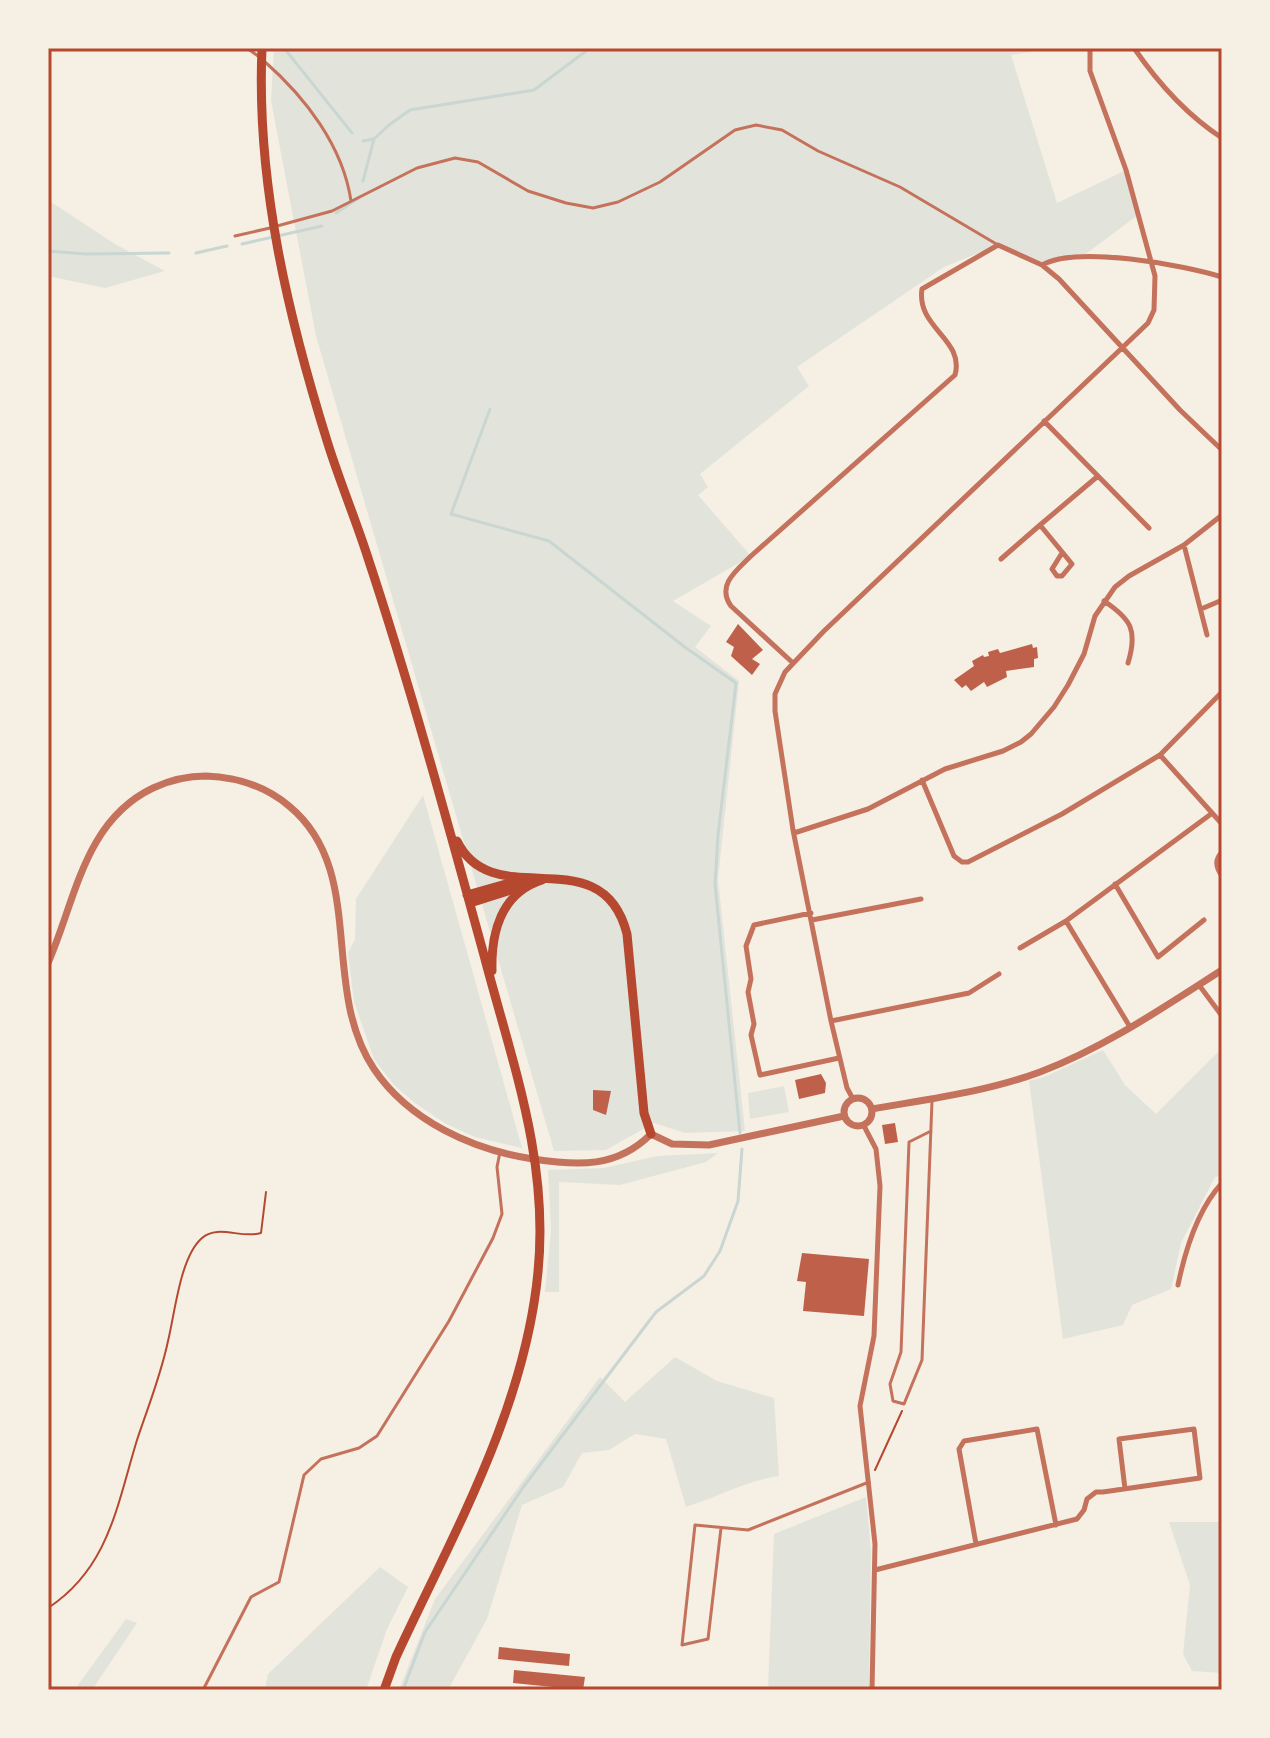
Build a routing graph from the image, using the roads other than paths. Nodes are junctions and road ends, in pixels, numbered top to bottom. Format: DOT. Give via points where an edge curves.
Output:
graph roads {
  1 [pos="247,48"];
  2 [pos="1090,48"];
  3 [pos="1134,48"];
  4 [pos="257,50"];
  5 [pos="1222,138"];
  6 [pos="351,201"];
  7 [pos="235,236"];
  8 [pos="998,245"];
  9 [pos="1151,262"];
  10 [pos="1042,265"];
  11 [pos="1222,277"];
  12 [pos="1123,347"];
  13 [pos="1044,421"];
  14 [pos="1222,450"];
  15 [pos="1098,476"];
  16 [pos="1222,515"];
  17 [pos="1040,525"];
  18 [pos="1149,528"];
  19 [pos="1184,545"];
  20 [pos="1062,553"];
  21 [pos="1001,559"];
  22 [pos="1104,601"];
  23 [pos="1220,601"];
  24 [pos="1201,609"];
  25 [pos="1207,635"];
  26 [pos="793,663"];
  27 [pos="1128,663"];
  28 [pos="1222,692"];
  29 [pos="1160,755"];
  30 [pos="922,780"];
  31 [pos="1211,814"];
  32 [pos="446,816"];
  33 [pos="1222,824"];
  34 [pos="794,833"];
  35 [pos="1222,852"];
  36 [pos="1222,876"];
  37 [pos="532,880"];
  38 [pos="1115,884"];
  39 [pos="468,899"];
  40 [pos="921,899"];
  41 [pos="812,917"];
  42 [pos="1204,920"];
  43 [pos="1066,921"];
  44 [pos="1020,948"];
  45 [pos="48,963"];
  46 [pos="1222,970"];
  47 [pos="999,974"];
  48 [pos="1199,985"];
  49 [pos="492,986"];
  50 [pos="1222,1016"];
  51 [pos="831,1021"];
  52 [pos="1130,1027"];
  53 [pos="839,1058"];
  54 [pos="932,1098"];
  55 [pos="853,1099"];
  56 [pos="872,1109"];
  57 [pos="844,1116"];
  58 [pos="864,1126"];
  59 [pos="931,1131"];
  60 [pos="651,1134"];
  61 [pos="500,1152"];
  62 [pos="1222,1183"];
  63 [pos="1178,1285"];
  64 [pos="869,1482"];
  65 [pos="1125,1489"];
  66 [pos="1056,1525"];
  67 [pos="721,1528"];
  68 [pos="976,1544"];
  69 [pos="875,1570"];
  70 [pos="203,1690"];
  71 [pos="384,1690"];
  72 [pos="872,1690"];
  1 -- 4 [label="lane"];
  2 -- 9 [label="street" via="1090,71 1126,170"];
  3 -- 5 [label="street" via="1154,77"];
  4 -- 6 [label="lane" via="318,120 348,177"];
  4 -- 32 [label="main road" via="271,212 287,295 328,444 368,556"];
  6 -- 7 [label="lane" via="310,219"];
  6 -- 8 [label="lane" via="417,168 455,158 478,162 528,191 593,208 660,182 735,130 756,125 782,130 900,187"];
  8 -- 10 [label="street"];
  8 -- 26 [label="street" via="922,289 921,309 954,353 955,375 727,582 731,606"];
  9 -- 10 [label="street" via="1083,256 1054,258"];
  9 -- 11 [label="street"];
  9 -- 12 [label="street" via="1157,293 1154,310"];
  10 -- 12 [label="street"];
  12 -- 13 [label="street"];
  12 -- 14 [label="street"];
  13 -- 15 [label="street"];
  13 -- 26 [label="street"];
  15 -- 17 [label="street"];
  15 -- 18 [label="street"];
  16 -- 19 [label="street"];
  17 -- 20 [label="street"];
  17 -- 21 [label="street"];
  19 -- 22 [label="street" via="1129,576"];
  19 -- 24 [label="street"];
  20 -- 20 [label="street" via="1072,568 1057,576 1052,569"];
  22 -- 27 [label="street" via="1130,624"];
  22 -- 30 [label="street" via="1068,685 1031,734 1003,751"];
  23 -- 24 [label="street"];
  24 -- 25 [label="street"];
  26 -- 34 [label="street" via="779,682 775,711"];
  28 -- 29 [label="street"];
  29 -- 30 [label="street" via="968,862 954,856"];
  29 -- 31 [label="street"];
  30 -- 34 [label="street" via="868,809"];
  31 -- 33 [label="street"];
  31 -- 38 [label="street"];
  32 -- 37 [label="main road" via="473,863 490,873"];
  32 -- 39 [label="main road"];
  34 -- 41 [label="street"];
  35 -- 36 [label="street" via="1216,862"];
  37 -- 39 [label="main road"];
  37 -- 49 [label="main road" via="497,923"];
  37 -- 60 [label="main road" via="581,881 612,903 625,926 644,1113"];
  38 -- 42 [label="street" via="1158,957"];
  38 -- 43 [label="street"];
  39 -- 49 [label="main road"];
  40 -- 41 [label="street"];
  41 -- 51 [label="street"];
  41 -- 53 [label="street" via="754,925 748,936 751,1035 760,1075"];
  43 -- 44 [label="street"];
  43 -- 52 [label="street"];
  45 -- 61 [label="street" via="81,871 115,813 136,796 178,779 224,776 251,783 299,814 330,864 344,986 353,1022 375,1070 396,1095 438,1126"];
  46 -- 48 [label="street"];
  47 -- 51 [label="street" via="969,993"];
  48 -- 50 [label="street"];
  48 -- 52 [label="street"];
  49 -- 71 [label="main road" via="538,1169 541,1221 535,1299 505,1415"];
  51 -- 53 [label="street"];
  52 -- 54 [label="street" via="1037,1073"];
  53 -- 55 [label="street"];
  54 -- 56 [label="street"];
  54 -- 59 [label="lane"];
  55 -- 56 [label="street" via="863,1099"];
  55 -- 57 [label="street"];
  56 -- 58 [label="street"];
  57 -- 58 [label="street" via="851,1125"];
  57 -- 60 [label="street" via="709,1145 672,1144"];
  58 -- 64 [label="street" via="876,1149 880,1186 874,1336 860,1406"];
  59 -- 59 [label="lane" via="922,1360 904,1404 893,1401 890,1384 901,1352 909,1142"];
  60 -- 61 [label="street" via="613,1159 557,1161"];
  61 -- 70 [label="lane" via="502,1214 449,1321 377,1436 359,1448 321,1459 304,1475 279,1582 251,1597"];
  62 -- 63 [label="street" via="1193,1234"];
  64 -- 67 [label="lane" via="748,1530"];
  64 -- 69 [label="street"];
  65 -- 65 [label="street" via="1200,1478 1194,1429 1119,1439"];
  65 -- 66 [label="street" via="1096,1492 1077,1519"];
  66 -- 68 [label="street"];
  66 -- 68 [label="street" via="1037,1429 964,1441 959,1449"];
  67 -- 67 [label="lane" via="708,1639 682,1645 695,1525"];
  68 -- 69 [label="street"];
  69 -- 72 [label="street"];
}
